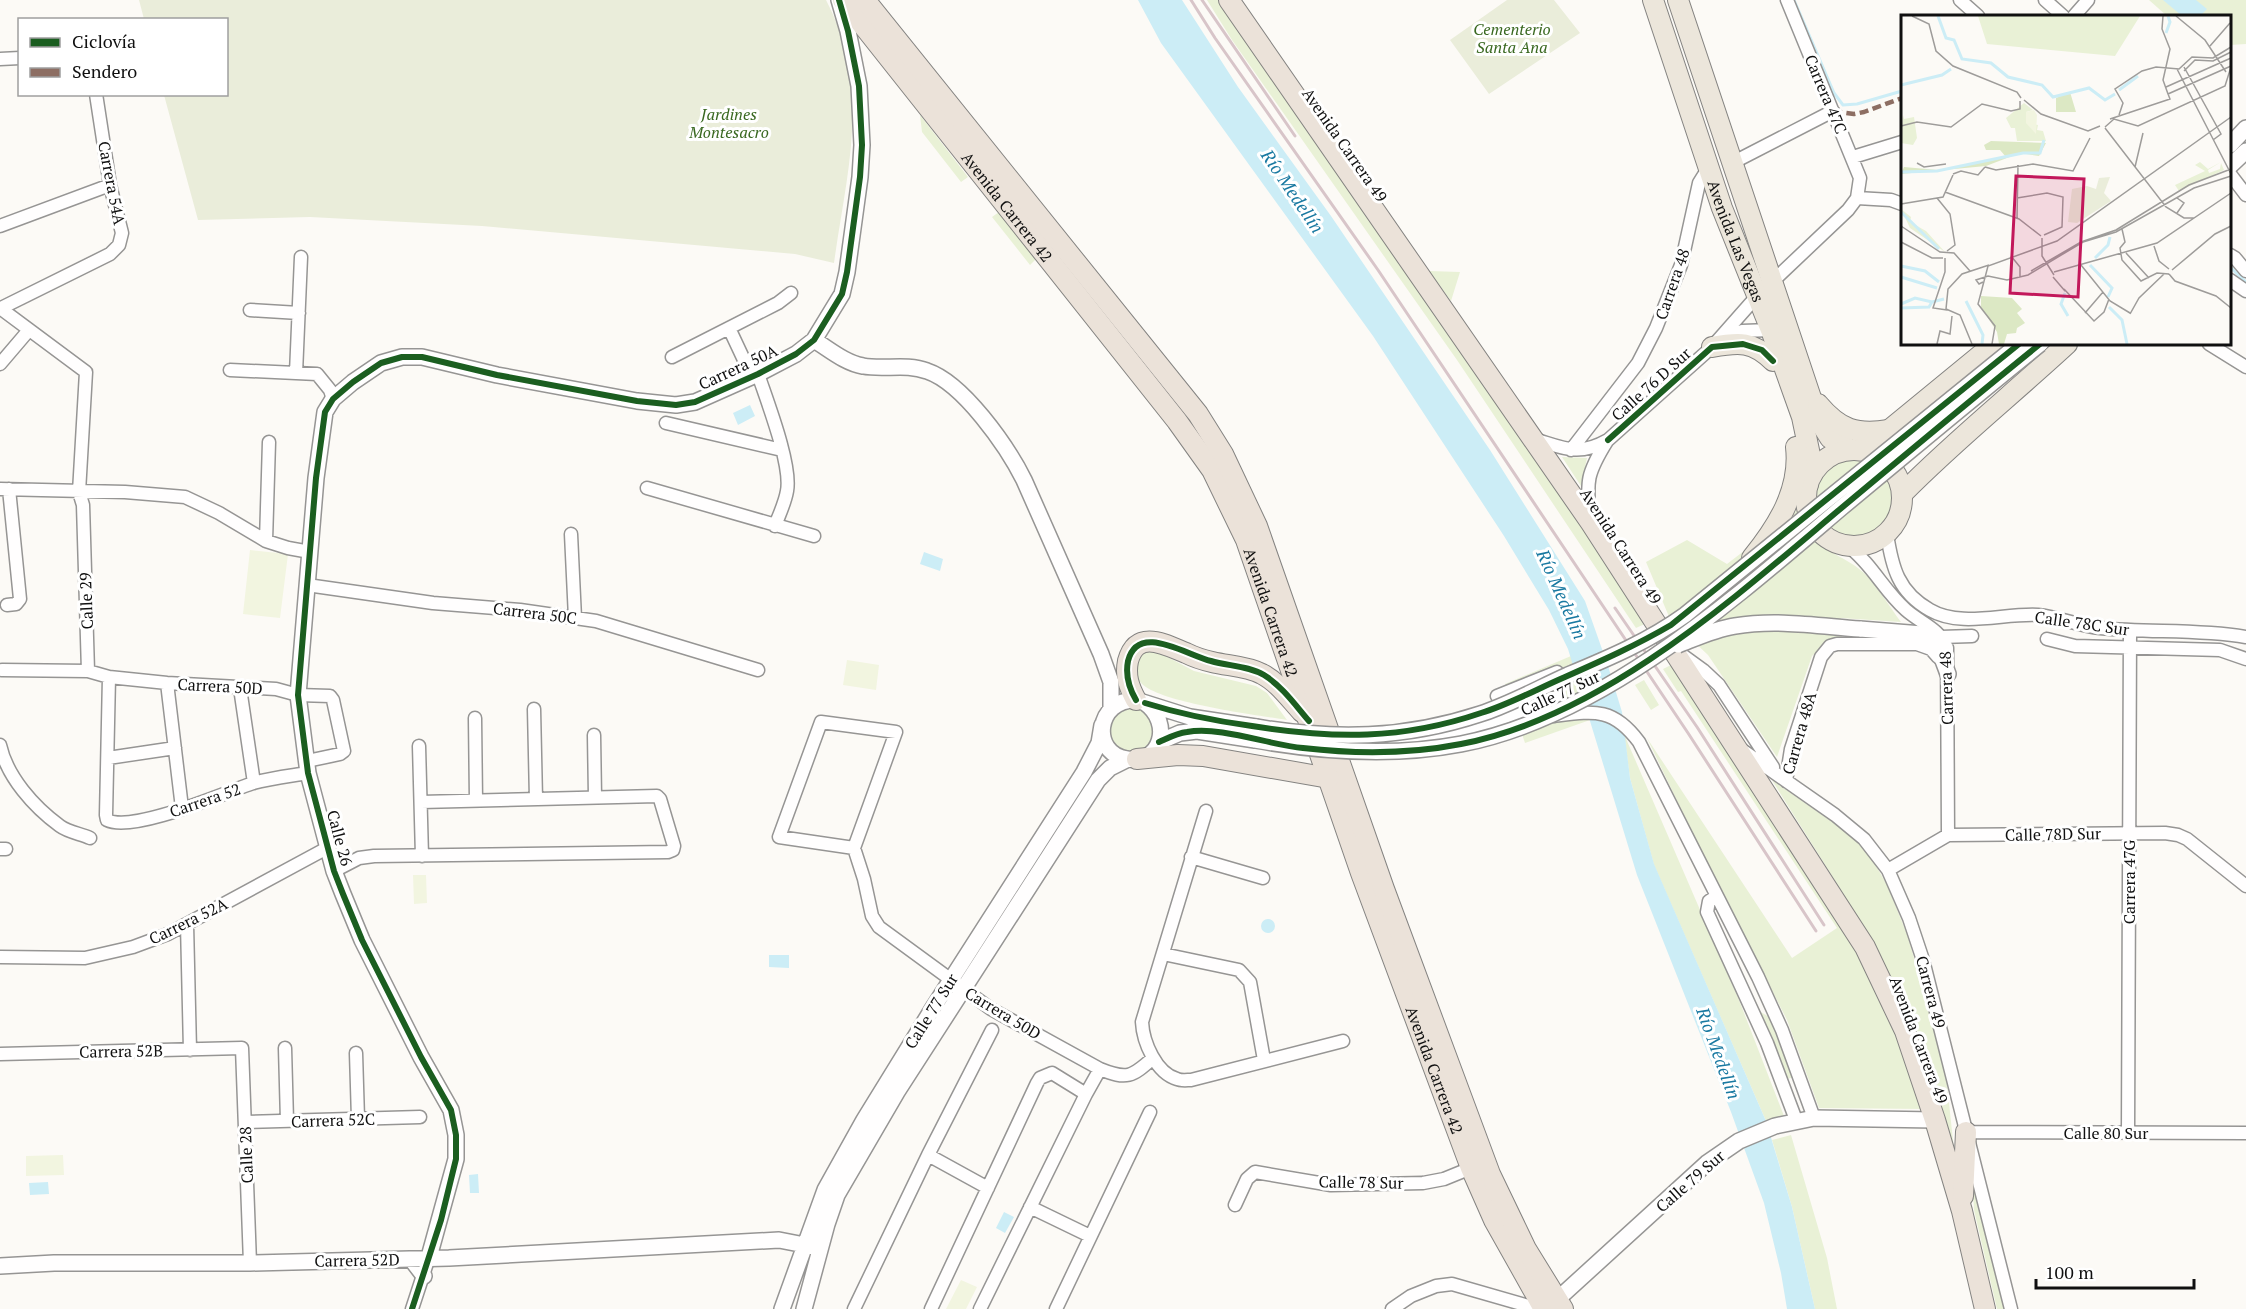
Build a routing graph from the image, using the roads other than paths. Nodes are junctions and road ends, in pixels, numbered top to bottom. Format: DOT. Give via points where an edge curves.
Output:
graph roads {
  1 [pos="841,0"];
  2 [pos="865,0"];
  3 [pos="1229,0"];
  4 [pos="1653,0"];
  5 [pos="1678,0"];
  6 [pos="1787,0"];
  7 [pos="1960,0"];
  8 [pos="2045,0"];
  9 [pos="2088,0"];
  10 [pos="1977,15"];
  11 [pos="2062,15"];
  12 [pos="2075,15"];
  13 [pos="18,58"];
  14 [pos="0,59"];
  15 [pos="910,85"];
  16 [pos="96,96"];
  17 [pos="1833,111"];
  18 [pos="953,112"];
  19 [pos="2246,128"];
  20 [pos="1901,142"];
  21 [pos="2231,143"];
  22 [pos="2246,151"];
  23 [pos="1853,157"];
  24 [pos="1732,163"];
  25 [pos="2231,164"];
  26 [pos="1709,167"];
  27 [pos="2231,176"];
  28 [pos="110,184"];
  29 [pos="1858,193"];
  30 [pos="2246,195"];
  31 [pos="1901,204"];
  32 [pos="0,226"];
  33 [pos="301,257"];
  34 [pos="2231,257"];
  35 [pos="2246,271"];
  36 [pos="2231,281"];
  37 [pos="1772,282"];
  38 [pos="2246,291"];
  39 [pos="791,293"];
  40 [pos="1758,296"];
  41 [pos="0,308"];
  42 [pos="250,310"];
  43 [pos="299,313"];
  44 [pos="729,328"];
  45 [pos="29,330"];
  46 [pos="1768,330"];
  47 [pos="814,340"];
  48 [pos="1993,345"];
  49 [pos="2018,345"];
  50 [pos="2039,345"];
  51 [pos="2066,345"];
  52 [pos="2211,345"];
  53 [pos="1713,347"];
  54 [pos="672,357"];
  55 [pos="1773,361"];
  56 [pos="0,364"];
  57 [pos="2246,367"];
  58 [pos="230,370"];
  59 [pos="296,373"];
  60 [pos="755,376"];
  61 [pos="1810,396"];
  62 [pos="333,399"];
  63 [pos="1919,406"];
  64 [pos="666,423"];
  65 [pos="1889,430"];
  66 [pos="1534,439"];
  67 [pos="1608,440"];
  68 [pos="269,442"];
  69 [pos="1955,444"];
  70 [pos="782,450"];
  71 [pos="1571,450"];
  72 [pos="1855,450"];
  73 [pos="1809,484"];
  74 [pos="647,488"];
  75 [pos="4,489"];
  76 [pos="79,492"];
  77 [pos="1902,494"];
  78 [pos="1591,523"];
  79 [pos="775,526"];
  80 [pos="571,534"];
  81 [pos="1887,534"];
  82 [pos="814,536"];
  83 [pos="266,541"];
  84 [pos="1849,547"];
  85 [pos="310,552"];
  86 [pos="1745,566"];
  87 [pos="307,585"];
  88 [pos="7,605"];
  89 [pos="574,618"];
  90 [pos="2130,631"];
  91 [pos="1972,636"];
  92 [pos="1941,637"];
  93 [pos="2246,637"];
  94 [pos="2048,639"];
  95 [pos="2130,648"];
  96 [pos="1667,650"];
  97 [pos="1610,652"];
  98 [pos="2246,659"];
  99 [pos="2,670"];
  100 [pos="758,670"];
  101 [pos="88,671"];
  102 [pos="1948,674"];
  103 [pos="1550,675"];
  104 [pos="109,677"];
  105 [pos="167,683"];
  106 [pos="240,688"];
  107 [pos="298,695"];
  108 [pos="1497,696"];
  109 [pos="1141,702"];
  110 [pos="1112,708"];
  111 [pos="534,710"];
  112 [pos="476,718"];
  113 [pos="1542,718"];
  114 [pos="1309,721"];
  115 [pos="1102,725"];
  116 [pos="1255,733"];
  117 [pos="594,735"];
  118 [pos="1159,742"];
  119 [pos="0,745"];
  120 [pos="419,746"];
  121 [pos="1335,746"];
  122 [pos="1736,746"];
  123 [pos="175,748"];
  124 [pos="340,754"];
  125 [pos="108,758"];
  126 [pos="1132,759"];
  127 [pos="308,767"];
  128 [pos="1329,778"];
  129 [pos="1786,781"];
  130 [pos="254,783"];
  131 [pos="595,797"];
  132 [pos="536,799"];
  133 [pos="476,801"];
  134 [pos="421,802"];
  135 [pos="182,808"];
  136 [pos="1206,811"];
  137 [pos="2130,833"];
  138 [pos="1948,835"];
  139 [pos="90,838"];
  140 [pos="329,847"];
  141 [pos="854,848"];
  142 [pos="422,856"];
  143 [pos="1191,857"];
  144 [pos="1888,870"];
  145 [pos="334,871"];
  146 [pos="1263,878"];
  147 [pos="2246,886"];
  148 [pos="1717,896"];
  149 [pos="187,924"];
  150 [pos="1163,954"];
  151 [pos="0,957"];
  152 [pos="957,984"];
  153 [pos="992,1030"];
  154 [pos="1343,1041"];
  155 [pos="242,1048"];
  156 [pos="285,1048"];
  157 [pos="190,1050"];
  158 [pos="356,1053"];
  159 [pos="0,1054"];
  160 [pos="1153,1058"];
  161 [pos="1264,1060"];
  162 [pos="1100,1069"];
  163 [pos="1800,1080"];
  164 [pos="1783,1085"];
  165 [pos="1086,1094"];
  166 [pos="1150,1112"];
  167 [pos="420,1118"];
  168 [pos="1814,1118"];
  169 [pos="358,1119"];
  170 [pos="1796,1120"];
  171 [pos="1935,1120"];
  172 [pos="287,1121"];
  173 [pos="245,1122"];
  174 [pos="1966,1132"];
  175 [pos="2128,1133"];
  176 [pos="2246,1133"];
  177 [pos="928,1155"];
  178 [pos="1471,1168"];
  179 [pos="988,1188"];
  180 [pos="1234,1205"];
  181 [pos="1030,1207"];
  182 [pos="1962,1211"];
  183 [pos="1090,1236"];
  184 [pos="435,1239"];
  185 [pos="804,1244"];
  186 [pos="820,1248"];
  187 [pos="429,1257"];
  188 [pos="411,1258"];
  189 [pos="449,1258"];
  190 [pos="250,1263"];
  191 [pos="0,1266"];
  192 [pos="423,1276"];
  193 [pos="1503,1300"];
  194 [pos="1553,1307"];
  195 [pos="412,1309"];
  196 [pos="782,1309"];
  197 [pos="804,1309"];
  198 [pos="854,1309"];
  199 [pos="931,1309"];
  200 [pos="980,1309"];
  201 [pos="1056,1309"];
  202 [pos="1392,1309"];
  203 [pos="1514,1309"];
  204 [pos="1539,1309"];
  205 [pos="1985,1309"];
  206 [pos="2011,1309"];
  1 -- 15 [label="highway, Avenida Carrera 42"];
  1 -- 47 [label="street, Carrera 50A" via="859,86 860,177 842,294"];
  2 -- 18 [label="highway, Avenida Carrera 42"];
  3 -- 66 [label="highway, Avenida Carrera 49"];
  4 -- 26 [label="main road, Avenida Las Vegas"];
  5 -- 24 [label="main road, Avenida Las Vegas"];
  6 -- 17 [label="street, Carrera 47C"];
  7 -- 10 [label="street"];
  8 -- 11 [label="street"];
  9 -- 12 [label="street"];
  13 -- 14 [label="street"];
  15 -- 18 [label="highway"];
  15 -- 114 [label="highway, Avenida Carrera 42" via="1207,463 1246,540"];
  16 -- 28 [label="street, Carrera 54A"];
  17 -- 23 [label="street, Carrera 47C"];
  17 -- 24 [label="street"];
  18 -- 121 [label="highway, Avenida Carrera 42" via="1207,426 1257,526"];
  19 -- 21 [label="street"];
  20 -- 23 [label="street"];
  22 -- 25 [label="street"];
  23 -- 29 [label="street, Carrera 47C" via="1860,178"];
  24 -- 37 [label="main road, Avenida Las Vegas"];
  26 -- 40 [label="main road, Avenida Las Vegas"];
  26 -- 71 [label="street, Carrera 48" via="1699,183 1681,266 1656,328 1638,363"];
  27 -- 30 [label="street"];
  28 -- 32 [label="street"];
  28 -- 41 [label="street, Carrera 54A" via="122,233 118,245 110,254"];
  29 -- 31 [label="street"];
  29 -- 37 [label="street" via="1837,221"];
  33 -- 43 [label="street"];
  34 -- 35 [label="street"];
  36 -- 38 [label="street"];
  37 -- 61 [label="main road, Avenida Las Vegas"];
  39 -- 44 [label="street"];
  40 -- 46 [label="main road, Avenida Las Vegas"];
  40 -- 53 [label="street"];
  41 -- 45 [label="street"];
  42 -- 43 [label="street"];
  43 -- 59 [label="street"];
  44 -- 54 [label="street"];
  44 -- 60 [label="street"];
  45 -- 56 [label="street"];
  45 -- 76 [label="street, Calle 29" via="86,372"];
  46 -- 53 [label="street" via="1732,334"];
  46 -- 55 [label="main road"];
  46 -- 73 [label="main road" via="1805,428 1810,455"];
  47 -- 60 [label="street, Carrera 50A"];
  47 -- 110 [label="street" via="863,366 909,367 946,380 993,428 1024,480 1101,654 1111,682"];
  48 -- 63 [label="main road"];
  49 -- 86 [label="street, Calle 77 Sur, bridge"];
  50 -- 96 [label="street, Calle 77 Sur, bridge"];
  51 -- 69 [label="main road"];
  52 -- 57 [label="street"];
  53 -- 55 [label="main road" via="1743,344 1762,351"];
  53 -- 67 [label="street, Calle 76 D Sur"];
  55 -- 86 [label="main road, bridge" via="1797,453 1792,487 1778,523"];
  58 -- 59 [label="street"];
  59 -- 62 [label="street" via="317,374"];
  60 -- 62 [label="street, Carrera 50A" via="695,402 676,405 508,377 422,357 402,357 381,363"];
  60 -- 70 [label="street"];
  61 -- 65 [label="main road" via="1843,427"];
  61 -- 72 [label="main road, Avenida Las Vegas" via="1830,438"];
  62 -- 85 [label="street, Calle 26" via="322,425"];
  63 -- 65 [label="main road"];
  63 -- 69 [label="main road" via="1913,425 1920,440 1935,448"];
  64 -- 70 [label="street"];
  65 -- 72 [label="main road"];
  66 -- 71 [label="street"];
  66 -- 78 [label="highway, Avenida Carrera 49"];
  67 -- 71 [label="street" via="1592,448"];
  67 -- 78 [label="street" via="1590,470"];
  68 -- 83 [label="street"];
  69 -- 77 [label="main road"];
  70 -- 79 [label="street" via="788,490"];
  72 -- 73 [label="main road" via="1825,460"];
  72 -- 77 [label="main road" via="1884,460 1899,481"];
  73 -- 84 [label="main road" via="1808,513 1815,526 1826,537"];
  74 -- 79 [label="street"];
  75 -- 76 [label="street"];
  75 -- 88 [label="street" via="20,599"];
  76 -- 83 [label="street" via="185,497"];
  76 -- 101 [label="street, Calle 29" via="83,505"];
  77 -- 81 [label="main road" via="1901,509"];
  78 -- 96 [label="highway, Avenida Carrera 49"];
  79 -- 82 [label="street"];
  80 -- 89 [label="street"];
  81 -- 84 [label="main road" via="1865,545"];
  81 -- 90 [label="street, Calle 78C Sur" via="1890,561 1899,580 1921,604 1941,615 2036,615"];
  83 -- 85 [label="street"];
  84 -- 92 [label="street, Carrera 48" via="1868,563 1901,605"];
  85 -- 87 [label="street, Calle 26"];
  86 -- 116 [label="street, Calle 77 Sur, bridge" via="1652,637 1480,714 1417,730 1353,737"];
  87 -- 89 [label="street, Carrera 50C"];
  87 -- 107 [label="street, Calle 26"];
  89 -- 100 [label="street, Carrera 50C" via="596,621"];
  90 -- 93 [label="street, Calle 78C Sur"];
  90 -- 95 [label="street, Carrera 47G"];
  91 -- 92 [label="street"];
  92 -- 102 [label="street, Carrera 48" via="1947,648"];
  94 -- 95 [label="street, Calle 78C Sur" via="2074,646"];
  95 -- 98 [label="street, Calle 78C Sur" via="2220,650"];
  95 -- 137 [label="street, Carrera 47G"];
  96 -- 102 [label="street, bridge" via="1713,631 1744,625 1778,623 1922,634 1936,646"];
  96 -- 113 [label="street, Calle 77 Sur, bridge" via="1607,687"];
  96 -- 122 [label="highway, Avenida Carrera 49"];
  96 -- 129 [label="street, Carrera 48A" via="1703,670 1719,686 1765,757"];
  97 -- 103 [label="street"];
  99 -- 101 [label="street"];
  101 -- 104 [label="street"];
  102 -- 129 [label="street, Carrera 48A" via="1931,649 1917,644 1830,646 1821,657 1791,749"];
  102 -- 138 [label="street, Carrera 48"];
  103 -- 108 [label="street"];
  103 -- 121 [label="street, Calle 77 Sur" via="1559,698 1478,727 1380,744"];
  104 -- 105 [label="street, Carrera 50D"];
  104 -- 125 [label="street"];
  105 -- 106 [label="street, Carrera 50D"];
  105 -- 123 [label="street"];
  106 -- 107 [label="street, Carrera 50D" via="276,689"];
  106 -- 130 [label="street"];
  107 -- 124 [label="street, Carrera 50D" via="330,696 333,700 344,751"];
  107 -- 127 [label="street, Calle 26"];
  109 -- 110 [label="street" via="1127,700"];
  109 -- 114 [label="highway" via="1127,678 1130,654 1145,642 1156,642 1211,662 1262,674 1280,687"];
  109 -- 116 [label="street, Calle 77 Sur"];
  109 -- 118 [label="street" via="1158,716"];
  110 -- 115 [label="street"];
  111 -- 132 [label="street"];
  112 -- 133 [label="street"];
  113 -- 116 [label="street, Calle 77 Sur, bridge" via="1468,742 1397,751 1330,751"];
  113 -- 148 [label="street, bridge" via="1596,712 1621,721 1639,741"];
  114 -- 128 [label="highway, Avenida Carrera 42"];
  115 -- 126 [label="street" via="1102,735 1111,751"];
  115 -- 152 [label="street, Calle 77 Sur" via="1099,743 1084,772"];
  116 -- 118 [label="street, Calle 77 Sur" via="1197,731"];
  117 -- 131 [label="street"];
  118 -- 126 [label="street" via="1154,750"];
  119 -- 139 [label="street" via="22,790 61,827"];
  120 -- 134 [label="street"];
  121 -- 194 [label="highway, Avenida Carrera 42" via="1490,1174"];
  122 -- 129 [label="street, Carrera 49"];
  122 -- 171 [label="highway, Avenida Carrera 49" via="1877,968 1905,1030"];
  123 -- 125 [label="street"];
  123 -- 135 [label="street"];
  124 -- 127 [label="street, Carrera 52"];
  125 -- 135 [label="street, Carrera 52" via="107,820 127,823"];
  126 -- 128 [label="highway" via="1203,756"];
  126 -- 152 [label="street, Calle 77 Sur" via="1110,768 1098,780"];
  127 -- 130 [label="street, Carrera 52"];
  127 -- 140 [label="street, Calle 26"];
  128 -- 178 [label="highway, Avenida Carrera 42"];
  129 -- 144 [label="street, Carrera 49" via="1864,839"];
  130 -- 135 [label="street, Carrera 52"];
  131 -- 132 [label="street"];
  131 -- 142 [label="street" via="657,796 673,850"];
  132 -- 133 [label="street"];
  133 -- 134 [label="street"];
  134 -- 142 [label="street"];
  136 -- 143 [label="street"];
  137 -- 138 [label="street, Calle 78D Sur"];
  137 -- 147 [label="street, Calle 78D Sur" via="2178,835"];
  137 -- 175 [label="street, Carrera 47G"];
  138 -- 144 [label="street, Calle 78D Sur"];
  140 -- 145 [label="street, Calle 26"];
  140 -- 149 [label="street, Carrera 52A"];
  141 -- 141 [label="street" via="896,732 821,722 779,837"];
  141 -- 152 [label="street, Carrera 50D" via="872,916 879,927"];
  142 -- 145 [label="street" via="367,856"];
  143 -- 146 [label="street"];
  143 -- 150 [label="street"];
  144 -- 174 [label="street, Carrera 49" via="1923,960"];
  145 -- 184 [label="street, Calle 26" via="362,940 451,1110 456,1159"];
  148 -- 163 [label="street" via="1771,1005"];
  148 -- 164 [label="street" via="1709,901 1707,912"];
  149 -- 151 [label="street, Carrera 52A" via="168,934 97,956"];
  149 -- 157 [label="street"];
  150 -- 160 [label="street" via="1142,1022"];
  150 -- 161 [label="street" via="1239,970 1245,975 1250,982"];
  152 -- 162 [label="street, Carrera 50D" via="991,1009"];
  152 -- 185 [label="street, Calle 77 Sur" via="864,1119 825,1190"];
  152 -- 186 [label="street, Calle 77 Sur" via="837,1195"];
  153 -- 177 [label="street"];
  154 -- 161 [label="street"];
  155 -- 157 [label="street, Carrera 52B"];
  155 -- 173 [label="street, Calle 28"];
  156 -- 172 [label="street"];
  157 -- 159 [label="street, Carrera 52B"];
  158 -- 169 [label="street"];
  160 -- 161 [label="street" via="1179,1080"];
  160 -- 162 [label="street, Carrera 50D" via="1128,1076"];
  162 -- 165 [label="street"];
  163 -- 164 [label="street"];
  163 -- 168 [label="street"];
  164 -- 170 [label="street"];
  165 -- 179 [label="street" via="1052,1073 1040,1078"];
  165 -- 181 [label="street"];
  166 -- 183 [label="street"];
  167 -- 169 [label="street, Carrera 52C"];
  168 -- 170 [label="street, Calle 79 Sur"];
  168 -- 171 [label="street, Calle 79 Sur"];
  169 -- 172 [label="street, Carrera 52C"];
  170 -- 194 [label="street, Calle 79 Sur" via="1723,1151"];
  171 -- 182 [label="highway, Avenida Carrera 49"];
  172 -- 173 [label="street, Carrera 52C"];
  173 -- 190 [label="street, Calle 28"];
  174 -- 175 [label="street, Calle 80 Sur"];
  174 -- 182 [label="highway"];
  174 -- 206 [label="street, Carrera 49"];
  175 -- 176 [label="street, Calle 80 Sur"];
  177 -- 179 [label="street"];
  177 -- 198 [label="street"];
  178 -- 180 [label="street, Calle 78 Sur" via="1422,1183 1331,1185 1255,1172"];
  178 -- 194 [label="highway, Avenida Carrera 42" via="1494,1220"];
  179 -- 199 [label="street"];
  181 -- 183 [label="street"];
  181 -- 200 [label="street"];
  182 -- 205 [label="highway, Avenida Carrera 49"];
  183 -- 201 [label="street"];
  184 -- 187 [label="street, Calle 26"];
  184 -- 189 [label="street"];
  185 -- 186 [label="street, Carrera 52D"];
  185 -- 189 [label="street, Carrera 52D" via="771,1241"];
  185 -- 196 [label="street, Calle 77 Sur"];
  186 -- 197 [label="street, Calle 77 Sur"];
  187 -- 188 [label="street, Carrera 52D"];
  187 -- 189 [label="street, Carrera 52D"];
  187 -- 192 [label="street"];
  188 -- 190 [label="street, Carrera 52D"];
  188 -- 192 [label="street"];
  190 -- 191 [label="street, Carrera 52D"];
  192 -- 195 [label="street"];
  193 -- 202 [label="street" via="1452,1284 1411,1296"];
  193 -- 203 [label="street"];
  193 -- 204 [label="street"];
}
